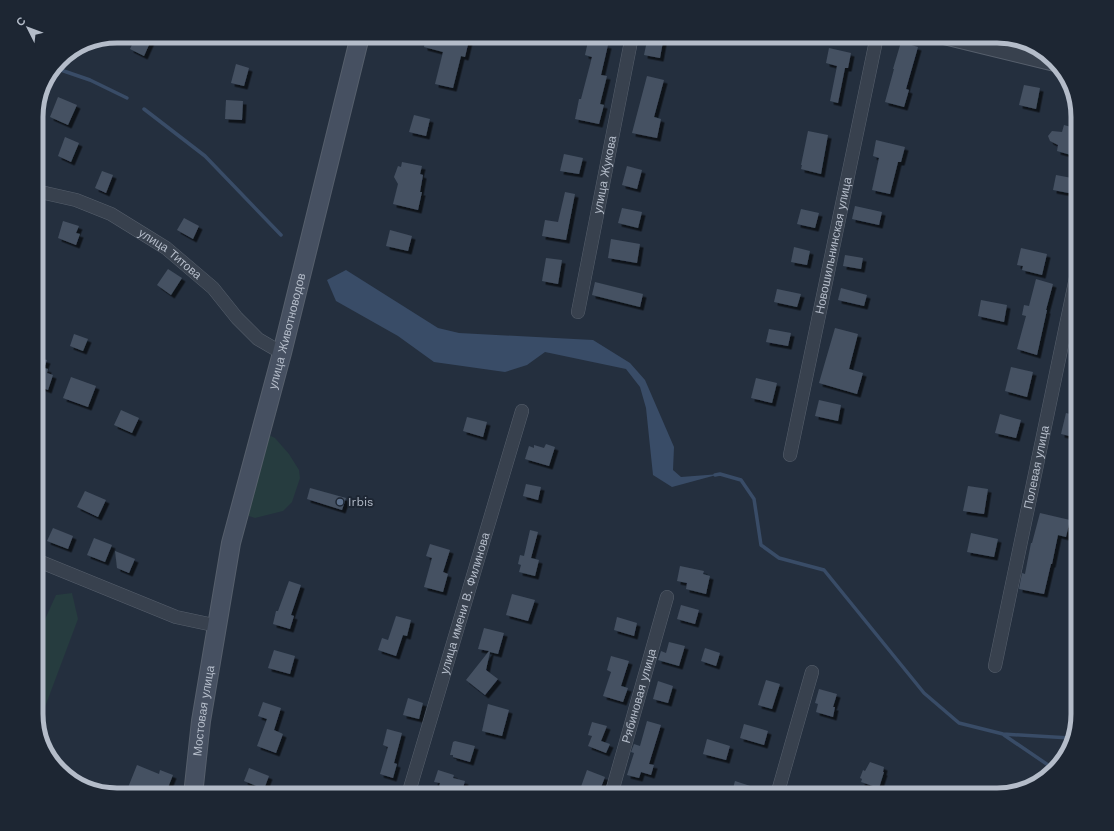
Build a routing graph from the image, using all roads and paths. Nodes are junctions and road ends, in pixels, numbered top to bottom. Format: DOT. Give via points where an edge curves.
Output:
graph roads {
  1 [pos="358,43"];
  2 [pos="631,43"];
  3 [pos="876,43"];
  4 [pos="973,43"];
  5 [pos="1045,61"];
  6 [pos="43,193"];
  7 [pos="1071,302"];
  8 [pos="578,312"];
  9 [pos="282,353"];
  10 [pos="522,411"];
  11 [pos="790,455"];
  12 [pos="43,563"];
  13 [pos="667,598"];
  14 [pos="218,626"];
  15 [pos="995,666"];
  16 [pos="812,672"];
  17 [pos="194,788"];
  18 [pos="410,788"];
  19 [pos="613,788"];
  20 [pos="779,788"];
  1 -- 9 [label="main road, улица Животноводов"];
  2 -- 8 [label="street, улица Жукова"];
  3 -- 11 [label="street, Новошильнинская улица"];
  4 -- 5 [label="street"];
  6 -- 9 [label="street, улица Титова" via="76,200 111,214 166,248 213,288 258,339"];
  7 -- 15 [label="street, Полевая улица"];
  9 -- 14 [label="main road, улица Животноводов" via="231,544"];
  10 -- 18 [label="street, улица имени В. Филинова"];
  12 -- 14 [label="street" via="176,618"];
  13 -- 19 [label="street, Рябиновая улица"];
  14 -- 17 [label="main road, Мостовая улица"];
  16 -- 20 [label="street"];
}
